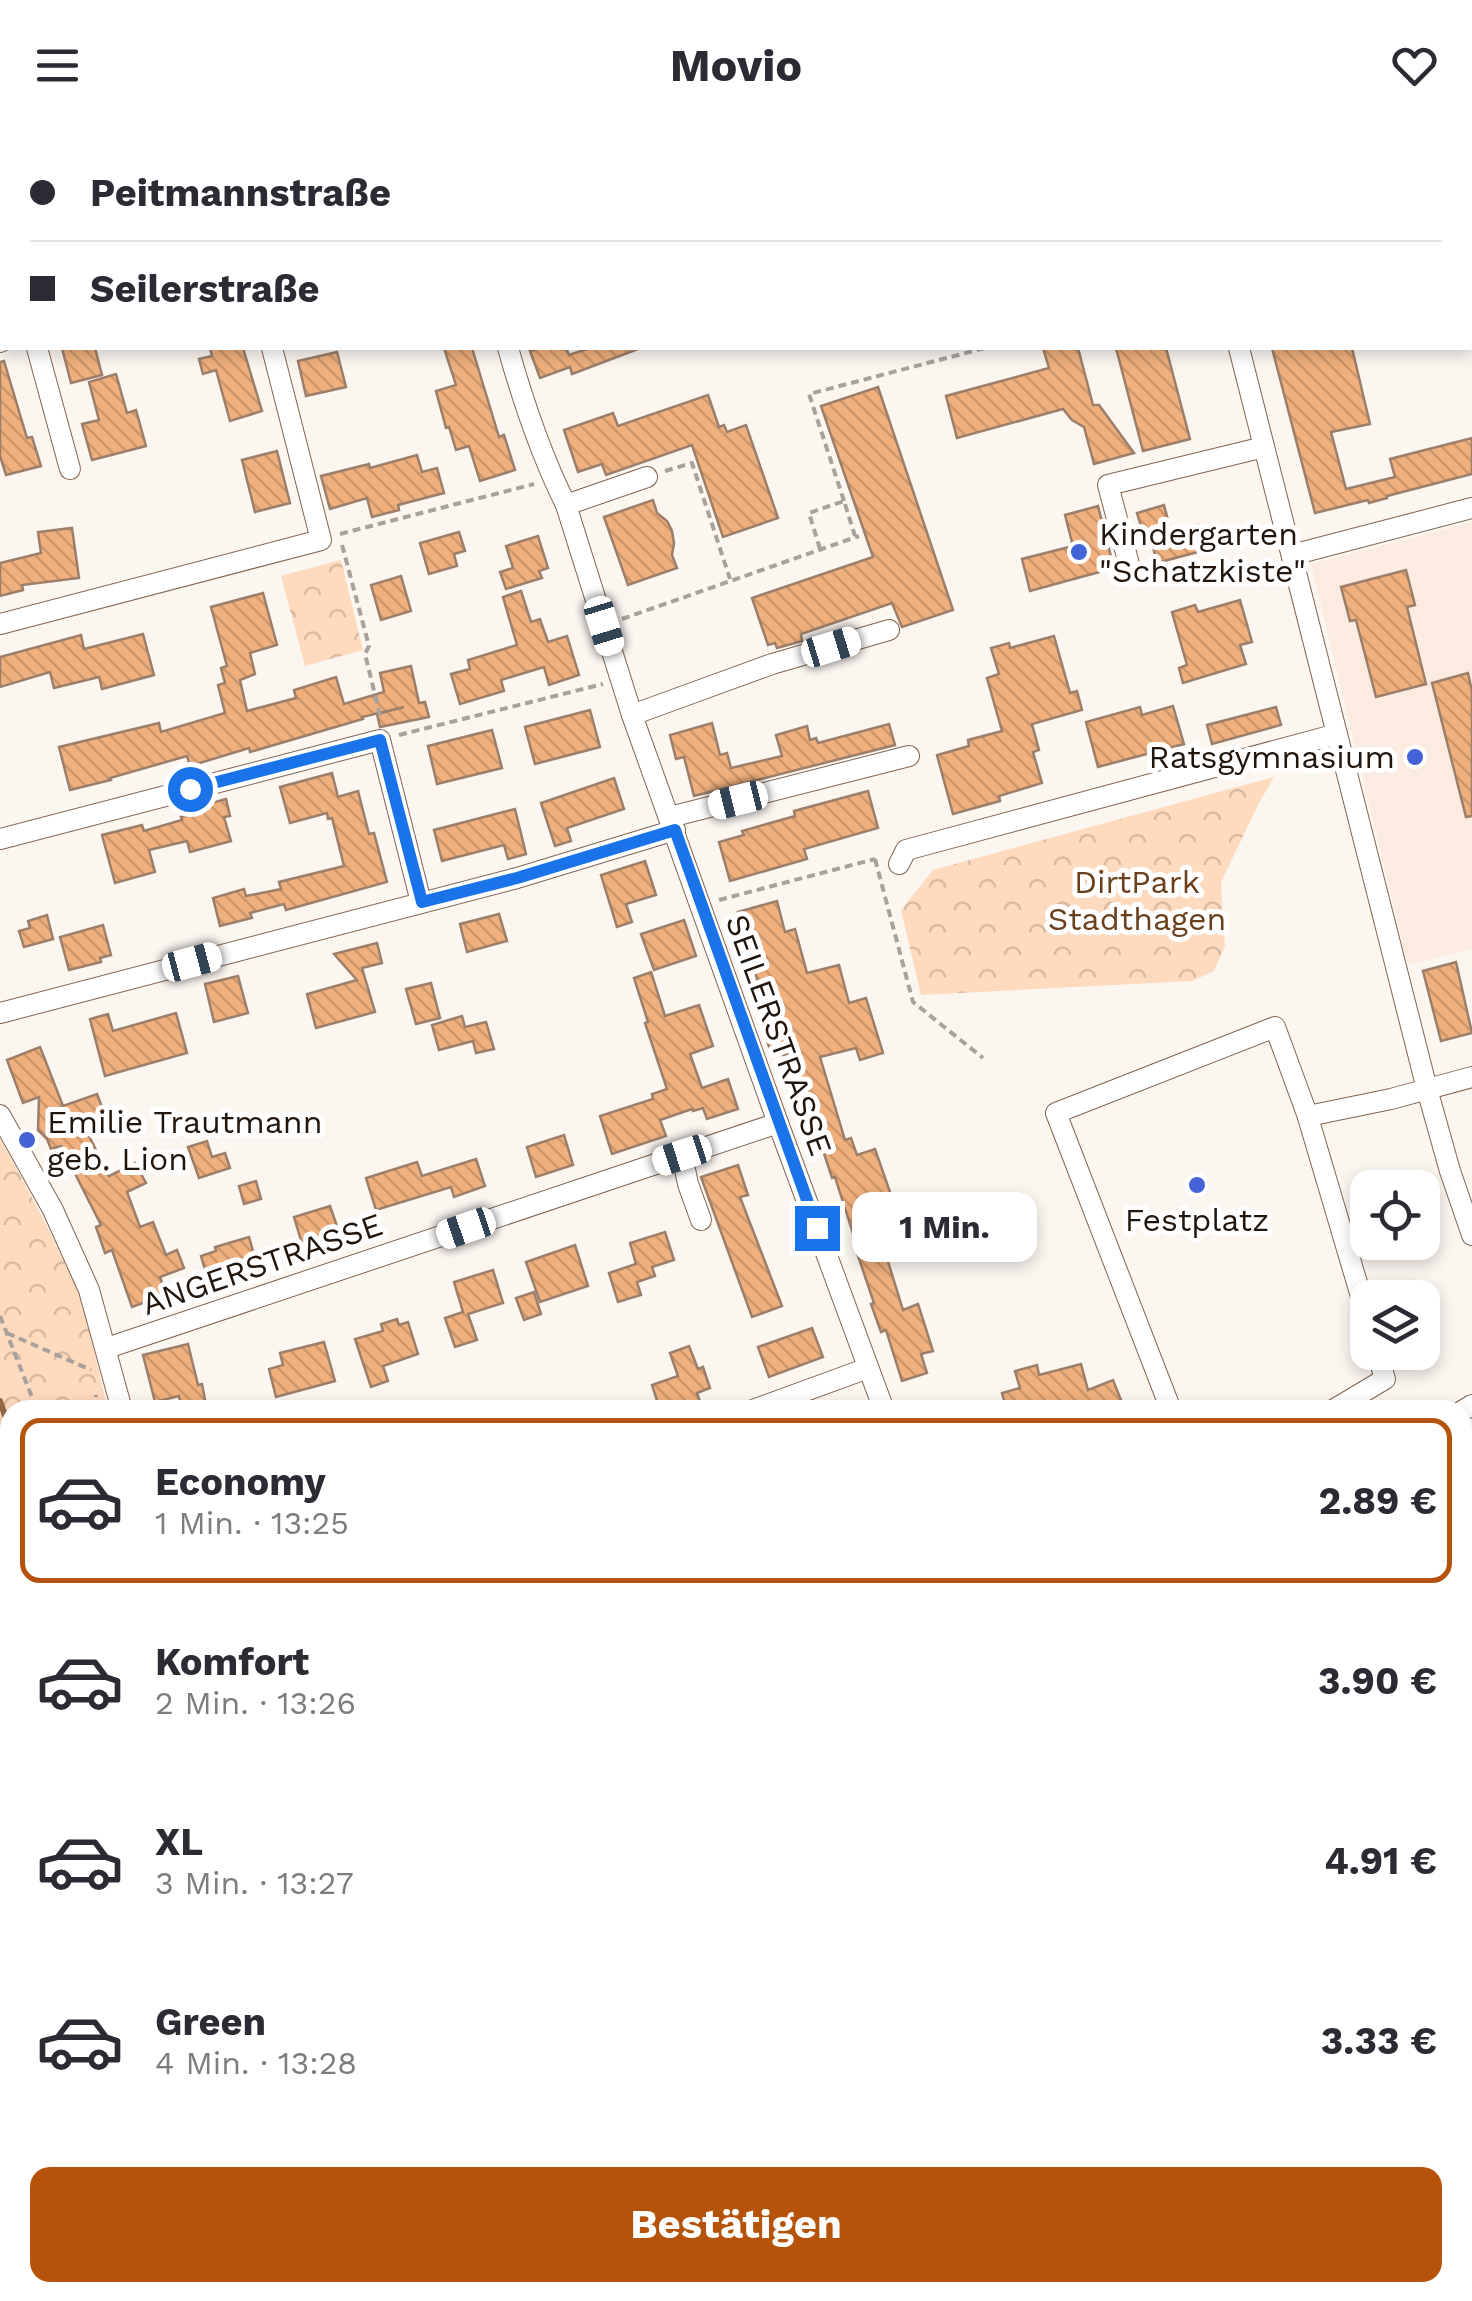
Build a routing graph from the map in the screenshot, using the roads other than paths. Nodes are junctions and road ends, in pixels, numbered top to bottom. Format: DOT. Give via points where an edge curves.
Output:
graph roads {
  1 [pos="38,350"];
  2 [pos="273,350"];
  3 [pos="509,350"];
  4 [pos="1240,350"];
  5 [pos="1264,447"];
  6 [pos="70,470"];
  7 [pos="647,477"];
  8 [pos="566,505"];
  9 [pos="1472,508"];
  10 [pos="1292,555"];
  11 [pos="1130,568"];
  12 [pos="0,624"];
  13 [pos="889,630"];
  14 [pos="632,715"];
  15 [pos="1336,734"];
  16 [pos="909,756"];
  17 [pos="672,824"];
  18 [pos="0,838"];
  19 [pos="899,864"];
  20 [pos="422,902"];
  21 [pos="0,1013"];
  22 [pos="1472,1077"];
  23 [pos="1427,1088"];
  24 [pos="0,1115"];
  25 [pos="1308,1116"];
  26 [pos="778,1123"];
  27 [pos="682,1155"];
  28 [pos="700,1220"];
  29 [pos="1472,1236"];
  30 [pos="1356,1280"];
  31 [pos="106,1348"];
  32 [pos="868,1368"];
  33 [pos="1382,1370"];
  34 [pos="120,1400"];
  35 [pos="780,1400"];
  36 [pos="880,1400"];
  37 [pos="1167,1400"];
  38 [pos="1349,1400"];
  1 -- 6 [label="street"];
  2 -- 12 [label="street" via="330,537"];
  3 -- 8 [label="street, SEILERSTRASSE"];
  4 -- 5 [label="street"];
  5 -- 10 [label="street"];
  5 -- 11 [label="street" via="1108,485"];
  7 -- 8 [label="street"];
  8 -- 14 [label="street, SEILERSTRASSE"];
  9 -- 10 [label="street"];
  10 -- 15 [label="street"];
  13 -- 14 [label="street"];
  14 -- 17 [label="street, SEILERSTRASSE"];
  15 -- 19 [label="street" via="906,850"];
  15 -- 23 [label="street"];
  16 -- 17 [label="street"];
  17 -- 20 [label="street" via="517,878"];
  17 -- 26 [label="street, SEILERSTRASSE"];
  18 -- 20 [label="street" via="383,739"];
  20 -- 21 [label="street"];
  22 -- 23 [label="street"];
  23 -- 25 [label="street"];
  23 -- 29 [label="street"];
  24 -- 31 [label="street" via="90,1290"];
  25 -- 30 [label="street"];
  25 -- 37 [label="street" via="1275,1027 1056,1113"];
  26 -- 27 [label="street, ANGERSTRASSE"];
  26 -- 32 [label="street, SEILERSTRASSE"];
  27 -- 28 [label="street"];
  27 -- 31 [label="street, ANGERSTRASSE"];
  31 -- 34 [label="street"];
  32 -- 35 [label="street"];
  32 -- 36 [label="street, SEILERSTRASSE"];
  33 -- 38 [label="street" via="1385,1379"];
}
